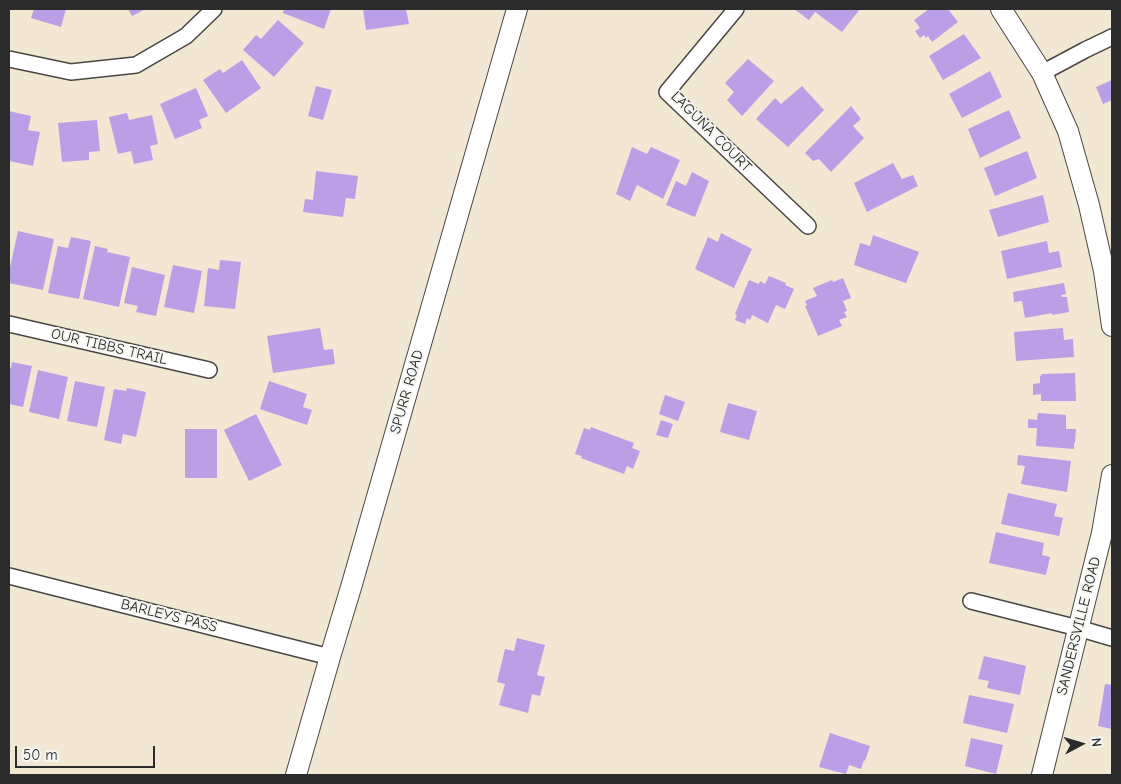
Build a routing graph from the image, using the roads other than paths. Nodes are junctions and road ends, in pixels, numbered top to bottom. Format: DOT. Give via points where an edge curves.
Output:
graph roads {
  1 [pos="214,9"];
  2 [pos="517,9"];
  3 [pos="736,9"];
  4 [pos="1001,9"];
  5 [pos="1112,37"];
  6 [pos="9,59"];
  7 [pos="1042,73"];
  8 [pos="808,226"];
  9 [pos="9,324"];
  10 [pos="1112,326"];
  11 [pos="209,370"];
  12 [pos="1112,476"];
  13 [pos="9,576"];
  14 [pos="971,601"];
  15 [pos="1078,628"];
  16 [pos="1112,638"];
  17 [pos="330,656"];
  18 [pos="296,775"];
  19 [pos="1042,775"];
  1 -- 6 [label="street" via="186,36 136,65 71,72"];
  2 -- 17 [label="street, SPURR ROAD"];
  3 -- 8 [label="street, LAGUNA COURT" via="667,92"];
  4 -- 7 [label="street"];
  5 -- 7 [label="street"];
  7 -- 10 [label="street" via="1068,131 1089,205"];
  9 -- 11 [label="street, OUR TIBBS TRAIL"];
  12 -- 15 [label="street, SANDERSVILLE ROAD" via="1102,533"];
  13 -- 17 [label="street, BARLEYS PASS"];
  14 -- 15 [label="street"];
  15 -- 16 [label="street"];
  15 -- 19 [label="street, SANDERSVILLE ROAD"];
  17 -- 18 [label="street, SPURR ROAD"];
}
